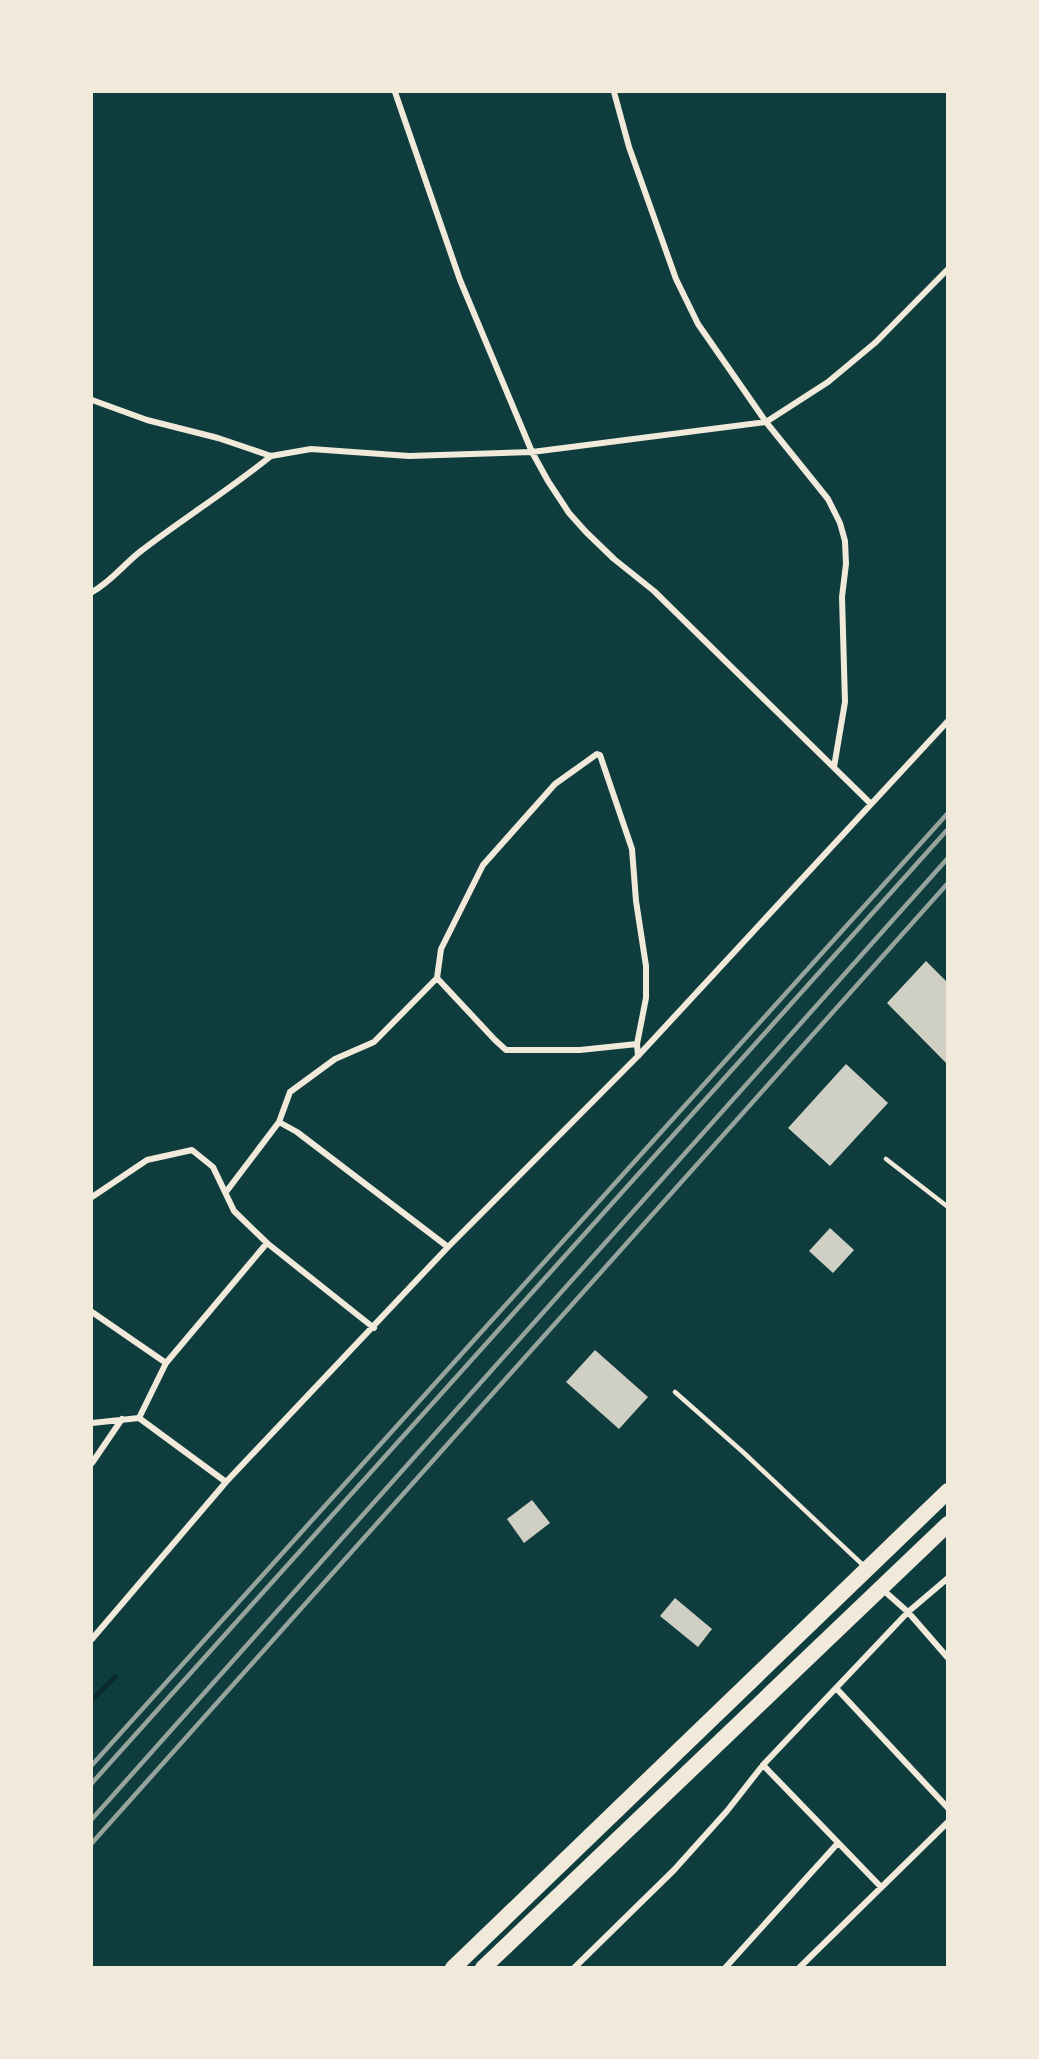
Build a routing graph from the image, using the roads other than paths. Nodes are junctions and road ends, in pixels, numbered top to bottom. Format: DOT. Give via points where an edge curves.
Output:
graph roads {
  1 [pos="395,92"];
  2 [pos="614,92"];
  3 [pos="948,270"];
  4 [pos="92,400"];
  5 [pos="765,422"];
  6 [pos="532,452"];
  7 [pos="271,456"];
  8 [pos="92,592"];
  9 [pos="948,721"];
  10 [pos="834,767"];
  11 [pos="871,804"];
  12 [pos="437,978"];
  13 [pos="637,1044"];
  14 [pos="638,1056"];
  15 [pos="279,1122"];
  16 [pos="886,1159"];
  17 [pos="226,1192"];
  18 [pos="92,1197"];
  19 [pos="948,1208"];
  20 [pos="267,1243"];
  21 [pos="448,1247"];
  22 [pos="92,1312"];
  23 [pos="374,1328"];
  24 [pos="166,1363"];
  25 [pos="675,1392"];
  26 [pos="140,1418"];
  27 [pos="122,1419"];
  28 [pos="92,1423"];
  29 [pos="92,1463"];
  30 [pos="226,1482"];
  31 [pos="948,1491"];
  32 [pos="948,1524"];
  33 [pos="867,1569"];
  34 [pos="948,1578"];
  35 [pos="881,1588"];
  36 [pos="908,1612"];
  37 [pos="92,1639"];
  38 [pos="948,1658"];
  39 [pos="836,1688"];
  40 [pos="763,1765"];
  41 [pos="948,1808"];
  42 [pos="948,1822"];
  43 [pos="838,1843"];
  44 [pos="881,1887"];
  45 [pos="800,1967"];
  46 [pos="453,1968"];
  47 [pos="483,1968"];
  48 [pos="574,1968"];
  49 [pos="725,1968"];
  1 -- 6 [label="street" via="460,280"];
  2 -- 5 [label="street" via="629,147 676,279 698,324"];
  3 -- 5 [label="street" via="876,342 836,375"];
  4 -- 7 [label="street"];
  5 -- 6 [label="street"];
  5 -- 10 [label="street" via="828,499 845,541 845,702"];
  6 -- 7 [label="street" via="409,456 311,449"];
  6 -- 10 [label="street" via="569,513 586,532 654,591"];
  7 -- 8 [label="street"];
  9 -- 11 [label="street"];
  10 -- 11 [label="street"];
  11 -- 14 [label="street"];
  12 -- 13 [label="street" via="506,1050 580,1050"];
  12 -- 13 [label="street" via="441,949 483,865 555,784 597,754 632,849 646,966 646,998"];
  12 -- 15 [label="street" via="374,1042 335,1059 290,1092"];
  13 -- 14 [label="street"];
  14 -- 21 [label="street"];
  15 -- 17 [label="street"];
  15 -- 21 [label="street"];
  16 -- 19 [label="lane"];
  17 -- 18 [label="street" via="213,1167 192,1150 147,1160"];
  17 -- 20 [label="street" via="234,1211"];
  20 -- 23 [label="street"];
  20 -- 24 [label="street"];
  21 -- 23 [label="street"];
  22 -- 24 [label="street"];
  23 -- 30 [label="street"];
  24 -- 26 [label="street"];
  25 -- 33 [label="lane"];
  26 -- 27 [label="street"];
  26 -- 30 [label="street"];
  27 -- 28 [label="street"];
  27 -- 29 [label="street"];
  30 -- 37 [label="street"];
  31 -- 33 [label="highway"];
  32 -- 35 [label="highway"];
  33 -- 46 [label="highway"];
  34 -- 36 [label="street"];
  35 -- 36 [label="street"];
  35 -- 47 [label="highway"];
  36 -- 38 [label="street"];
  36 -- 39 [label="street"];
  39 -- 40 [label="street"];
  39 -- 41 [label="street"];
  40 -- 43 [label="street"];
  40 -- 48 [label="street" via="674,1870"];
  42 -- 44 [label="street"];
  43 -- 44 [label="street"];
  43 -- 49 [label="street"];
  44 -- 45 [label="street"];
}
